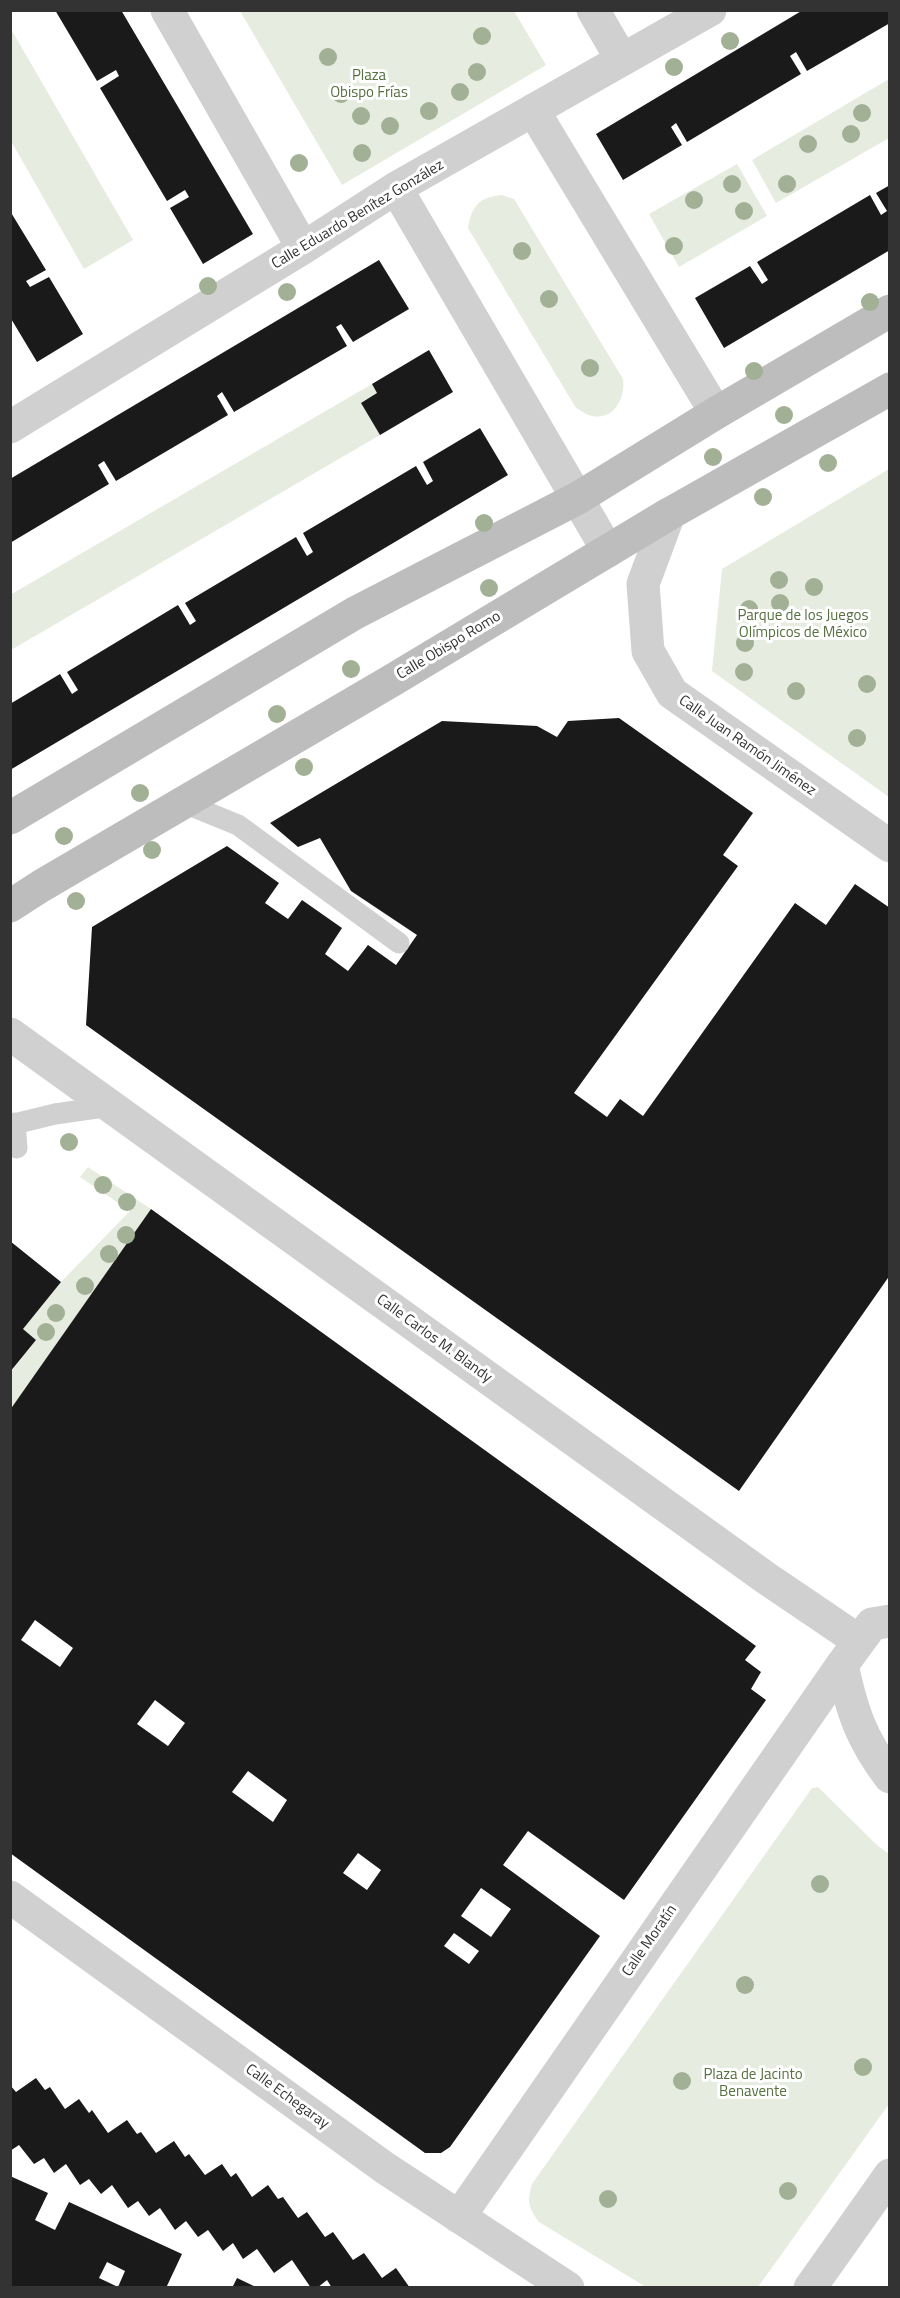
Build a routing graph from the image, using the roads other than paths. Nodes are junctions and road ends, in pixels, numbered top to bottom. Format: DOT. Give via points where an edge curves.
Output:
graph roads {
  1 [pos="167,10"];
  2 [pos="593,10"];
  3 [pos="710,10"];
  4 [pos="622,60"];
  5 [pos="533,110"];
  6 [pos="396,188"];
  7 [pos="303,248"];
  8 [pos="890,311"];
  9 [pos="890,389"];
  10 [pos="716,413"];
  11 [pos="13,420"];
  12 [pos="578,498"];
  13 [pos="669,514"];
  14 [pos="608,551"];
  15 [pos="184,803"];
  16 [pos="10,818"];
  17 [pos="890,846"];
  18 [pos="10,906"];
  19 [pos="399,943"];
  20 [pos="10,1034"];
  21 [pos="111,1106"];
  22 [pos="13,1124"];
  23 [pos="17,1148"];
  24 [pos="870,1630"];
  25 [pos="890,1777"];
  26 [pos="10,1897"];
  27 [pos="890,2175"];
  28 [pos="459,2217"];
  29 [pos="568,2288"];
  30 [pos="810,2288"];
  1 -- 7 [label="street"];
  2 -- 4 [label="street"];
  3 -- 4 [label="street, Calle Eduardo Benítez González"];
  4 -- 5 [label="street, Calle Eduardo Benítez González"];
  5 -- 6 [label="street, Calle Eduardo Benítez González"];
  5 -- 10 [label="street"];
  6 -- 7 [label="street, Calle Eduardo Benítez González"];
  6 -- 12 [label="street"];
  7 -- 11 [label="street, Calle Eduardo Benítez González"];
  8 -- 10 [label="street"];
  9 -- 13 [label="street, Calle Obispo Romo"];
  10 -- 12 [label="street"];
  12 -- 14 [label="street"];
  12 -- 16 [label="street" via="355,613"];
  13 -- 14 [label="street, Calle Obispo Romo"];
  13 -- 17 [label="street, Calle Juan Ramón Jiménez" via="643,584 648,651 672,693"];
  14 -- 15 [label="street, Calle Obispo Romo"];
  15 -- 18 [label="street, Calle Obispo Romo"];
  15 -- 19 [label="lane" via="238,825"];
  20 -- 21 [label="street, Calle Carlos M. Blandy"];
  21 -- 22 [label="lane"];
  21 -- 24 [label="street, Calle Carlos M. Blandy" via="766,1578"];
  22 -- 23 [label="lane"];
  24 -- 25 [label="street" via="850,1702 872,1754"];
  24 -- 28 [label="street, Calle Moratín"];
  26 -- 28 [label="street, Calle Echegaray" via="385,2168"];
  27 -- 30 [label="street"];
  28 -- 29 [label="street, Calle Echegaray"];
}
